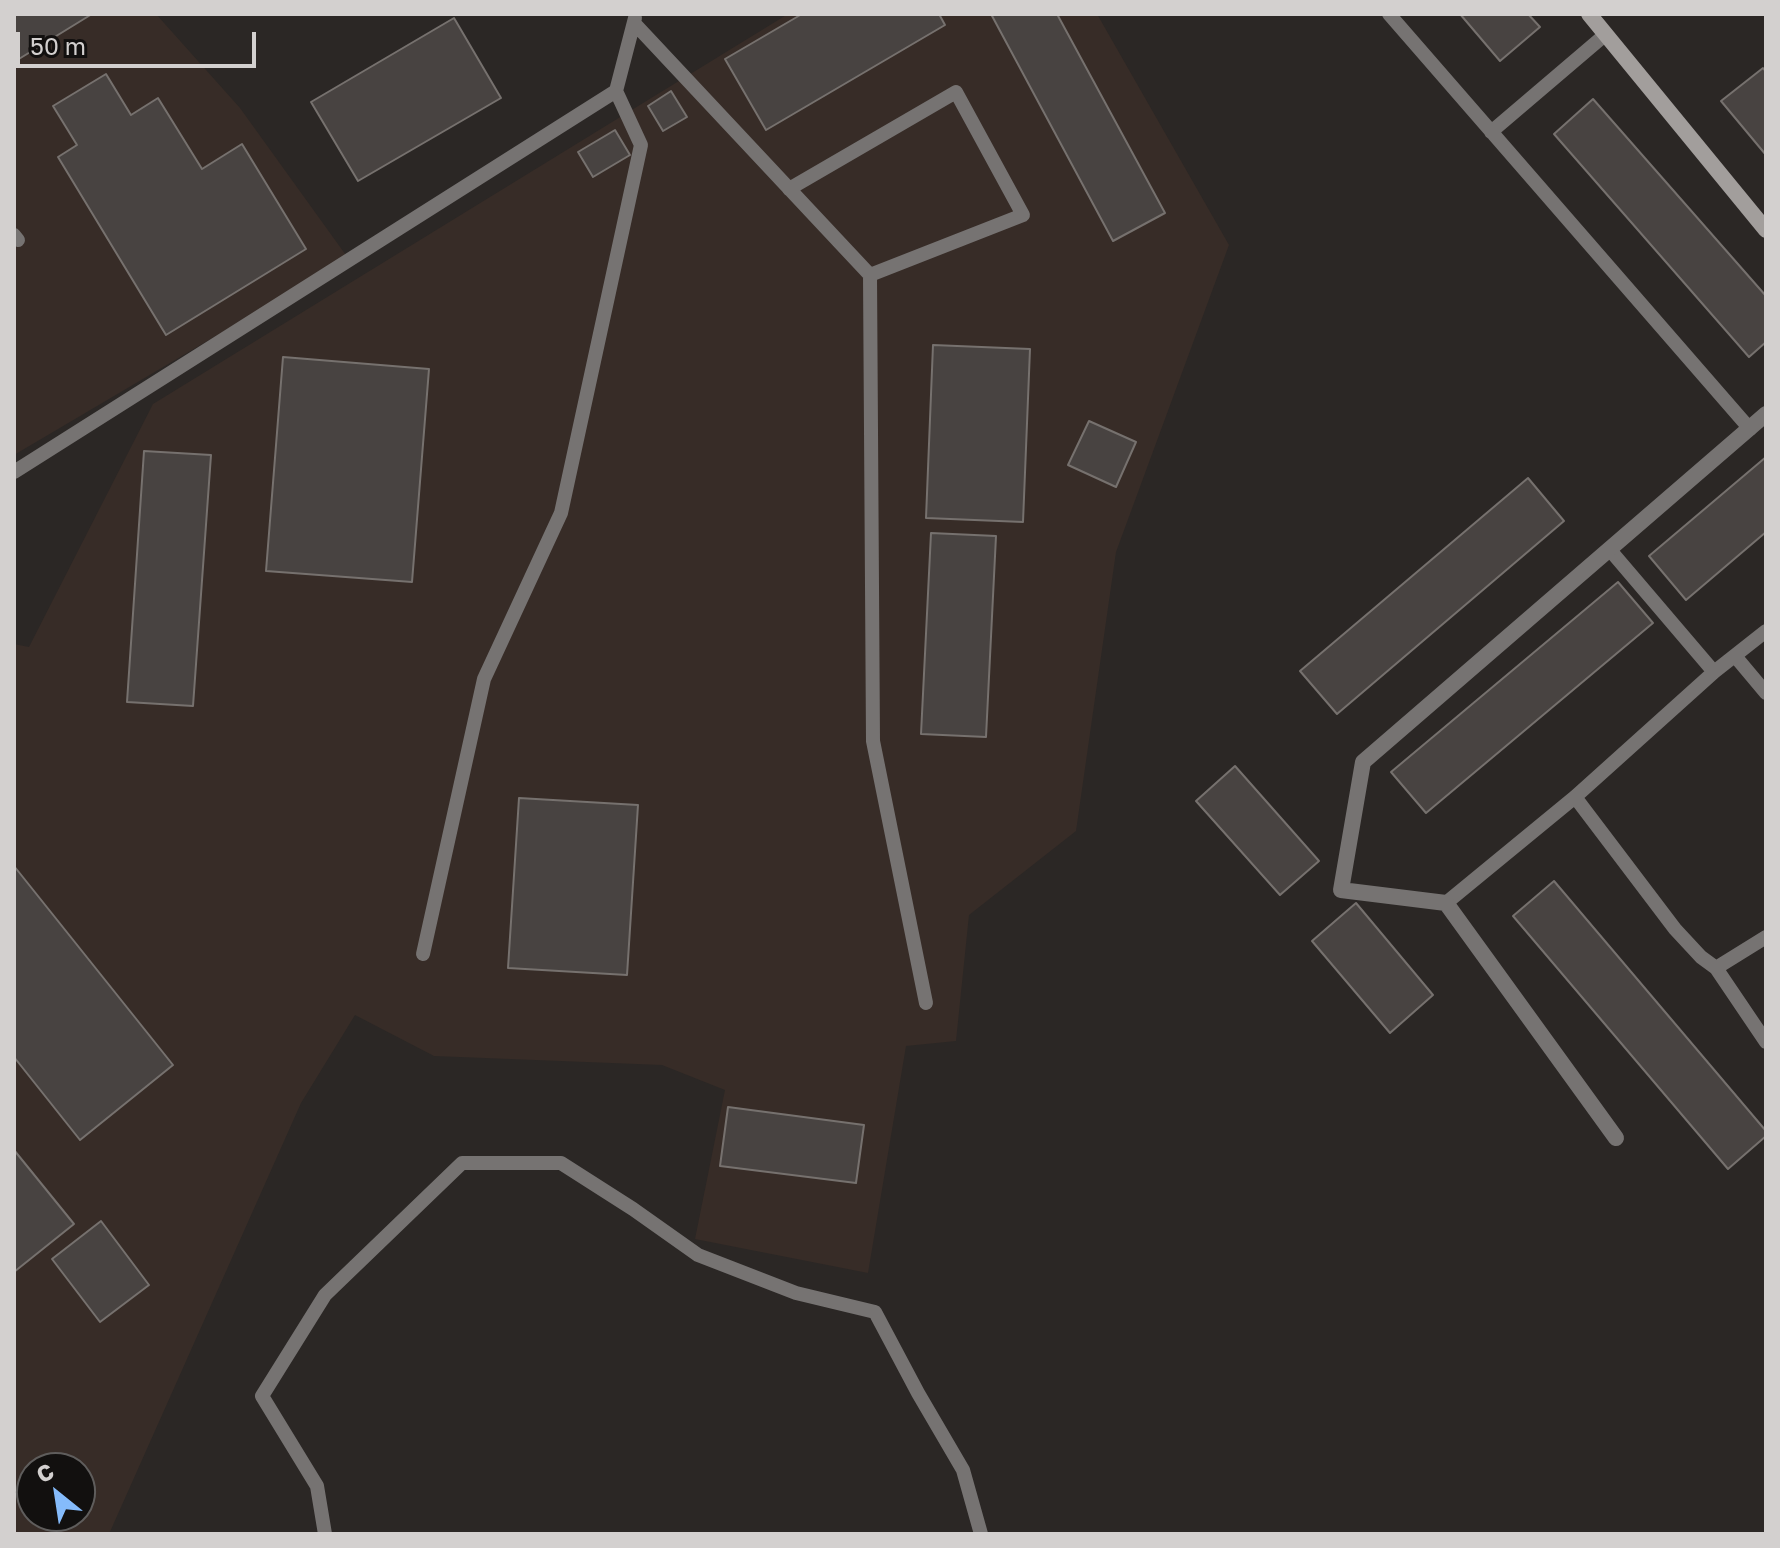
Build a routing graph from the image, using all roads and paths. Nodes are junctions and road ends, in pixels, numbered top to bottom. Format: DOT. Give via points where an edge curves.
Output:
graph roads {
  1 [pos="1389,14"];
  2 [pos="1589,14"];
  3 [pos="635,19"];
  4 [pos="1606,34"];
  5 [pos="616,91"];
  6 [pos="1491,132"];
  7 [pos="789,189"];
  8 [pos="1766,230"];
  9 [pos="870,275"];
  10 [pos="1766,414"];
  11 [pos="1750,429"];
  12 [pos="14,472"];
  13 [pos="1610,550"];
  14 [pos="1766,631"];
  15 [pos="1735,656"];
  16 [pos="1714,672"];
  17 [pos="1766,693"];
  18 [pos="1575,797"];
  19 [pos="1446,903"];
  20 [pos="1766,937"];
  21 [pos="423,954"];
  22 [pos="1716,968"];
  23 [pos="926,1003"];
  24 [pos="1766,1042"];
  25 [pos="1616,1138"];
  26 [pos="325,1534"];
  27 [pos="981,1534"];
  1 -- 6 [label="lane"];
  2 -- 4 [label="main road"];
  3 -- 5 [label="lane"];
  3 -- 7 [label="lane"];
  4 -- 6 [label="lane"];
  4 -- 8 [label="main road"];
  5 -- 12 [label="lane"];
  5 -- 21 [label="lane" via="641,145 561,513 484,679"];
  6 -- 11 [label="lane"];
  7 -- 9 [label="lane"];
  7 -- 9 [label="lane" via="956,92 1023,215"];
  9 -- 23 [label="lane" via="873,741"];
  10 -- 11 [label="street"];
  11 -- 13 [label="street"];
  13 -- 16 [label="lane"];
  13 -- 19 [label="street" via="1363,762 1341,890"];
  14 -- 15 [label="lane"];
  15 -- 16 [label="lane"];
  15 -- 17 [label="lane"];
  16 -- 18 [label="lane"];
  18 -- 19 [label="lane"];
  18 -- 22 [label="lane" via="1675,929"];
  19 -- 25 [label="street"];
  20 -- 22 [label="lane"];
  22 -- 24 [label="lane"];
  26 -- 27 [label="lane" via="317,1486 262,1396 325,1295 462,1163 561,1163 698,1255 796,1293 875,1312 963,1470"];
}
